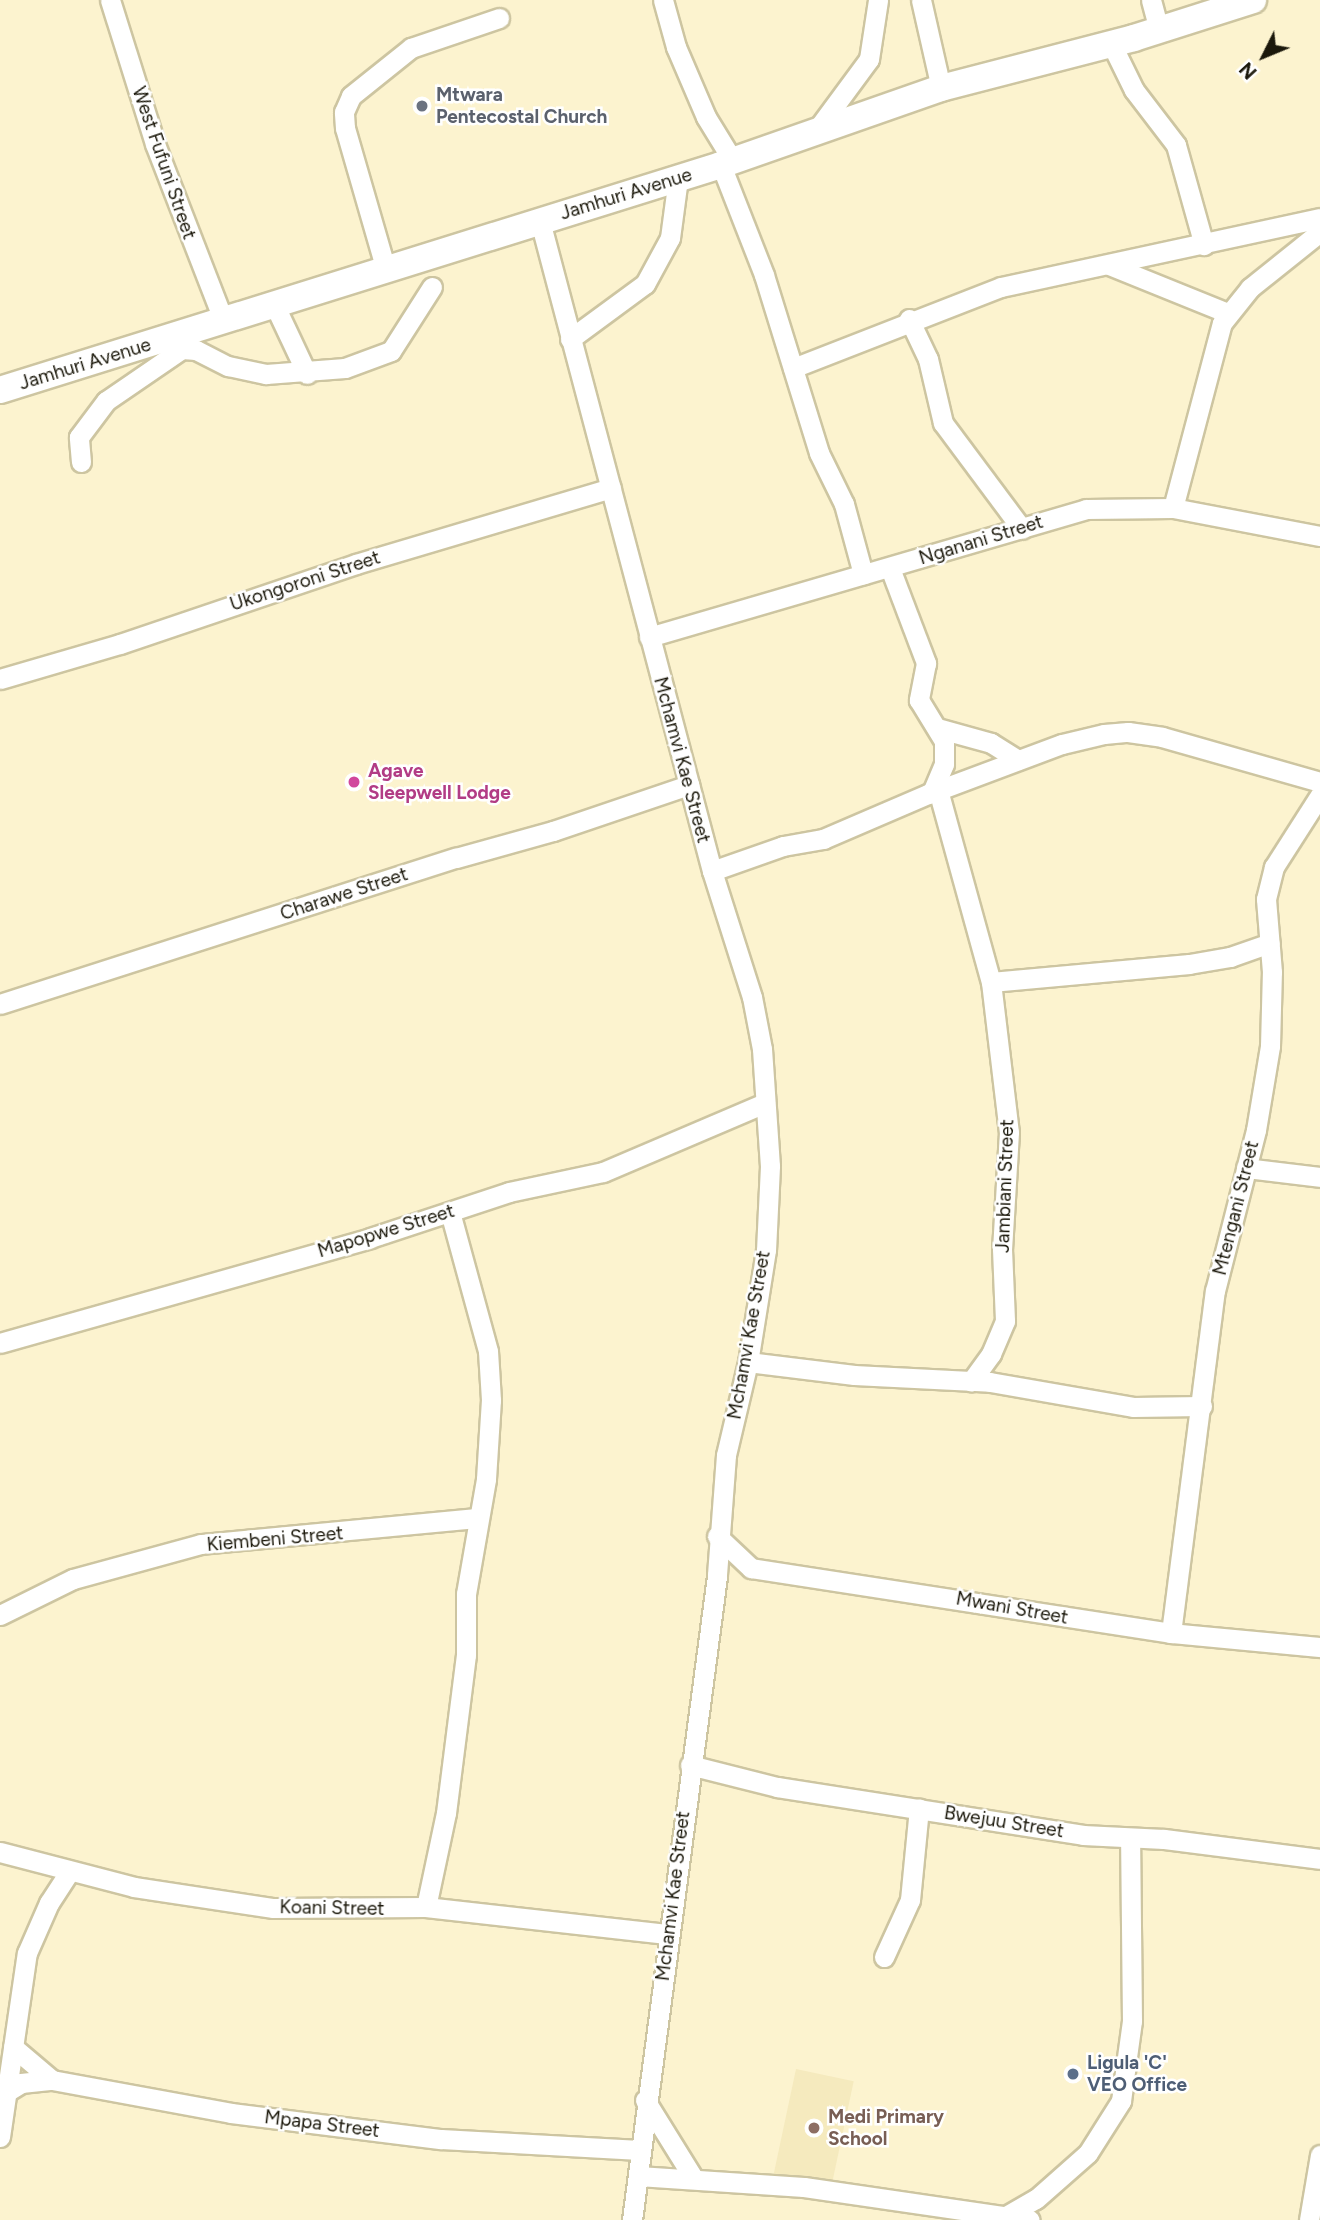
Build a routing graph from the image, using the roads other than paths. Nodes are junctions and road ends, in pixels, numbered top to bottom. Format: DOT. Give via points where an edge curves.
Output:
graph roads {
  1 [pos="110,0"];
  2 [pos="663,0"];
  3 [pos="878,0"];
  4 [pos="922,0"];
  5 [pos="1151,0"];
  6 [pos="1252,0"];
  7 [pos="499,18"];
  8 [pos="1159,30"];
  9 [pos="1111,43"];
  10 [pos="941,88"];
  11 [pos="815,132"];
  12 [pos="727,163"];
  13 [pos="678,178"];
  14 [pos="1320,218"];
  15 [pos="540,221"];
  16 [pos="1320,232"];
  17 [pos="1204,245"];
  18 [pos="1109,265"];
  19 [pos="386,270"];
  20 [pos="432,287"];
  21 [pos="275,306"];
  22 [pos="1228,313"];
  23 [pos="909,319"];
  24 [pos="224,322"];
  25 [pos="570,339"];
  26 [pos="793,368"];
  27 [pos="307,374"];
  28 [pos="0,390"];
  29 [pos="81,462"];
  30 [pos="611,488"];
  31 [pos="1173,509"];
  32 [pos="1022,528"];
  33 [pos="1320,536"];
  34 [pos="890,568"];
  35 [pos="863,574"];
  36 [pos="649,637"];
  37 [pos="0,679"];
  38 [pos="937,728"];
  39 [pos="1018,760"];
  40 [pos="1320,782"];
  41 [pos="689,785"];
  42 [pos="935,791"];
  43 [pos="1320,795"];
  44 [pos="712,871"];
  45 [pos="1270,943"];
  46 [pos="991,982"];
  47 [pos="0,1004"];
  48 [pos="765,1103"];
  49 [pos="1246,1168"];
  50 [pos="1320,1177"];
  51 [pos="450,1212"];
  52 [pos="0,1343"];
  53 [pos="748,1362"];
  54 [pos="971,1382"];
  55 [pos="1202,1406"];
  56 [pos="478,1518"];
  57 [pos="716,1536"];
  58 [pos="0,1615"];
  59 [pos="1171,1633"];
  60 [pos="1320,1647"];
  61 [pos="690,1765"];
  62 [pos="919,1808"];
  63 [pos="1130,1838"];
  64 [pos="0,1852"];
  65 [pos="1320,1859"];
  66 [pos="69,1872"];
  67 [pos="426,1907"];
  68 [pos="668,1934"];
  69 [pos="884,1957"];
  70 [pos="13,2047"];
  71 [pos="52,2080"];
  72 [pos="10,2090"];
  73 [pos="645,2099"];
  74 [pos="0,2137"];
  75 [pos="640,2150"];
  76 [pos="1320,2155"];
  77 [pos="638,2176"];
  78 [pos="694,2179"];
  79 [pos="1006,2216"];
  80 [pos="632,2220"];
  81 [pos="1030,2220"];
  82 [pos="1309,2220"];
  1 -- 24 [label="street, West Fufuni Street" via="155,144"];
  2 -- 12 [label="street" via="676,47"];
  3 -- 11 [label="street" via="869,59"];
  4 -- 10 [label="street"];
  5 -- 8 [label="street"];
  6 -- 8 [label="street, Jamhuri Avenue"];
  7 -- 19 [label="street" via="411,48 351,96 344,111"];
  8 -- 9 [label="street, Jamhuri Avenue"];
  9 -- 10 [label="street, Jamhuri Avenue"];
  9 -- 17 [label="street" via="1134,90 1176,145"];
  10 -- 11 [label="street, Jamhuri Avenue"];
  11 -- 12 [label="street, Jamhuri Avenue"];
  12 -- 13 [label="street, Jamhuri Avenue"];
  12 -- 26 [label="street"];
  13 -- 15 [label="street, Jamhuri Avenue"];
  13 -- 25 [label="street" via="670,238 645,284"];
  14 -- 17 [label="street"];
  15 -- 19 [label="street, Jamhuri Avenue"];
  15 -- 25 [label="street, Mchamvi Kae Street" via="556,268"];
  16 -- 22 [label="street" via="1250,288"];
  17 -- 18 [label="street"];
  18 -- 22 [label="street"];
  18 -- 23 [label="street" via="1001,287"];
  19 -- 21 [label="street, Jamhuri Avenue"];
  20 -- 27 [label="street" via="391,351 345,368"];
  21 -- 24 [label="street, Jamhuri Avenue"];
  21 -- 27 [label="street"];
  22 -- 31 [label="street"];
  23 -- 26 [label="street"];
  23 -- 32 [label="street" via="928,359 943,423"];
  24 -- 28 [label="street, Jamhuri Avenue"];
  25 -- 30 [label="street, Mchamvi Kae Street"];
  26 -- 35 [label="street" via="819,453 844,504"];
  27 -- 29 [label="street" via="266,374 182,349 106,401 79,437"];
  30 -- 36 [label="street, Mchamvi Kae Street"];
  30 -- 37 [label="street, Ukongoroni Street" via="356,564 120,644"];
  31 -- 32 [label="street, Nganani Street" via="1086,509"];
  31 -- 33 [label="street, Nganani Street"];
  32 -- 34 [label="street, Nganani Street"];
  34 -- 35 [label="street, Nganani Street"];
  34 -- 38 [label="street" via="926,663 919,700"];
  35 -- 36 [label="street, Nganani Street" via="765,599"];
  36 -- 41 [label="street, Mchamvi Kae Street"];
  38 -- 39 [label="street" via="991,743"];
  38 -- 42 [label="street" via="945,753"];
  39 -- 40 [label="street" via="1062,744 1128,732"];
  39 -- 42 [label="street"];
  41 -- 44 [label="street, Mchamvi Kae Street"];
  41 -- 47 [label="street, Charawe Street"];
  42 -- 44 [label="street" via="823,839 783,846"];
  42 -- 46 [label="street, Jambiani Street"];
  43 -- 45 [label="street, Mtengani Street" via="1274,867 1266,899"];
  44 -- 48 [label="street, Mchamvi Kae Street" via="752,997"];
  45 -- 46 [label="street" via="1230,957 1189,964"];
  45 -- 49 [label="street, Mtengani Street" via="1270,1046"];
  46 -- 54 [label="street, Jambiani Street" via="1009,1132 1002,1249 1005,1321 991,1354"];
  48 -- 51 [label="street, Mapopwe Street" via="632,1163"];
  48 -- 53 [label="street, Mchamvi Kae Street" via="770,1166 766,1250"];
  49 -- 50 [label="street"];
  49 -- 55 [label="street, Mtengani Street" via="1215,1291"];
  51 -- 52 [label="street, Mapopwe Street"];
  51 -- 56 [label="street" via="488,1352 491,1400 486,1479"];
  53 -- 54 [label="street"];
  53 -- 57 [label="street, Mchamvi Kae Street" via="726,1455"];
  54 -- 55 [label="street" via="1133,1406"];
  55 -- 59 [label="street, Mtengani Street"];
  56 -- 58 [label="street, Kiembeni Street" via="201,1545 73,1578"];
  56 -- 67 [label="street" via="466,1594 466,1655 446,1813"];
  57 -- 59 [label="street, Mwani Street" via="751,1568"];
  57 -- 61 [label="street, Mchamvi Kae Street" via="717,1576"];
  59 -- 60 [label="street, Mwani Street"];
  61 -- 62 [label="street, Bwejuu Street" via="777,1787"];
  61 -- 68 [label="street, Mchamvi Kae Street"];
  62 -- 63 [label="street, Bwejuu Street" via="1083,1835"];
  62 -- 69 [label="street" via="909,1900"];
  63 -- 65 [label="street, Bwejuu Street"];
  63 -- 79 [label="street" via="1132,2021 1121,2101 1088,2153 1045,2193"];
  64 -- 66 [label="street, Koani Street"];
  66 -- 67 [label="street, Koani Street" via="274,1908"];
  66 -- 70 [label="street" via="43,1914 27,1953"];
  67 -- 68 [label="street, Koani Street"];
  68 -- 73 [label="street, Mchamvi Kae Street"];
  70 -- 71 [label="street"];
  70 -- 72 [label="street"];
  71 -- 72 [label="street, Mpapa Street" via="21,2083"];
  71 -- 75 [label="street, Mpapa Street" via="220,2112 441,2139"];
  72 -- 74 [label="street"];
  73 -- 75 [label="street, Mchamvi Kae Street"];
  73 -- 78 [label="street"];
  75 -- 77 [label="street, Mchamvi Kae Street"];
  76 -- 82 [label="street"];
  77 -- 78 [label="street"];
  77 -- 80 [label="street, Mchamvi Kae Street"];
  78 -- 79 [label="street" via="816,2189"];
  79 -- 81 [label="street"];
}
